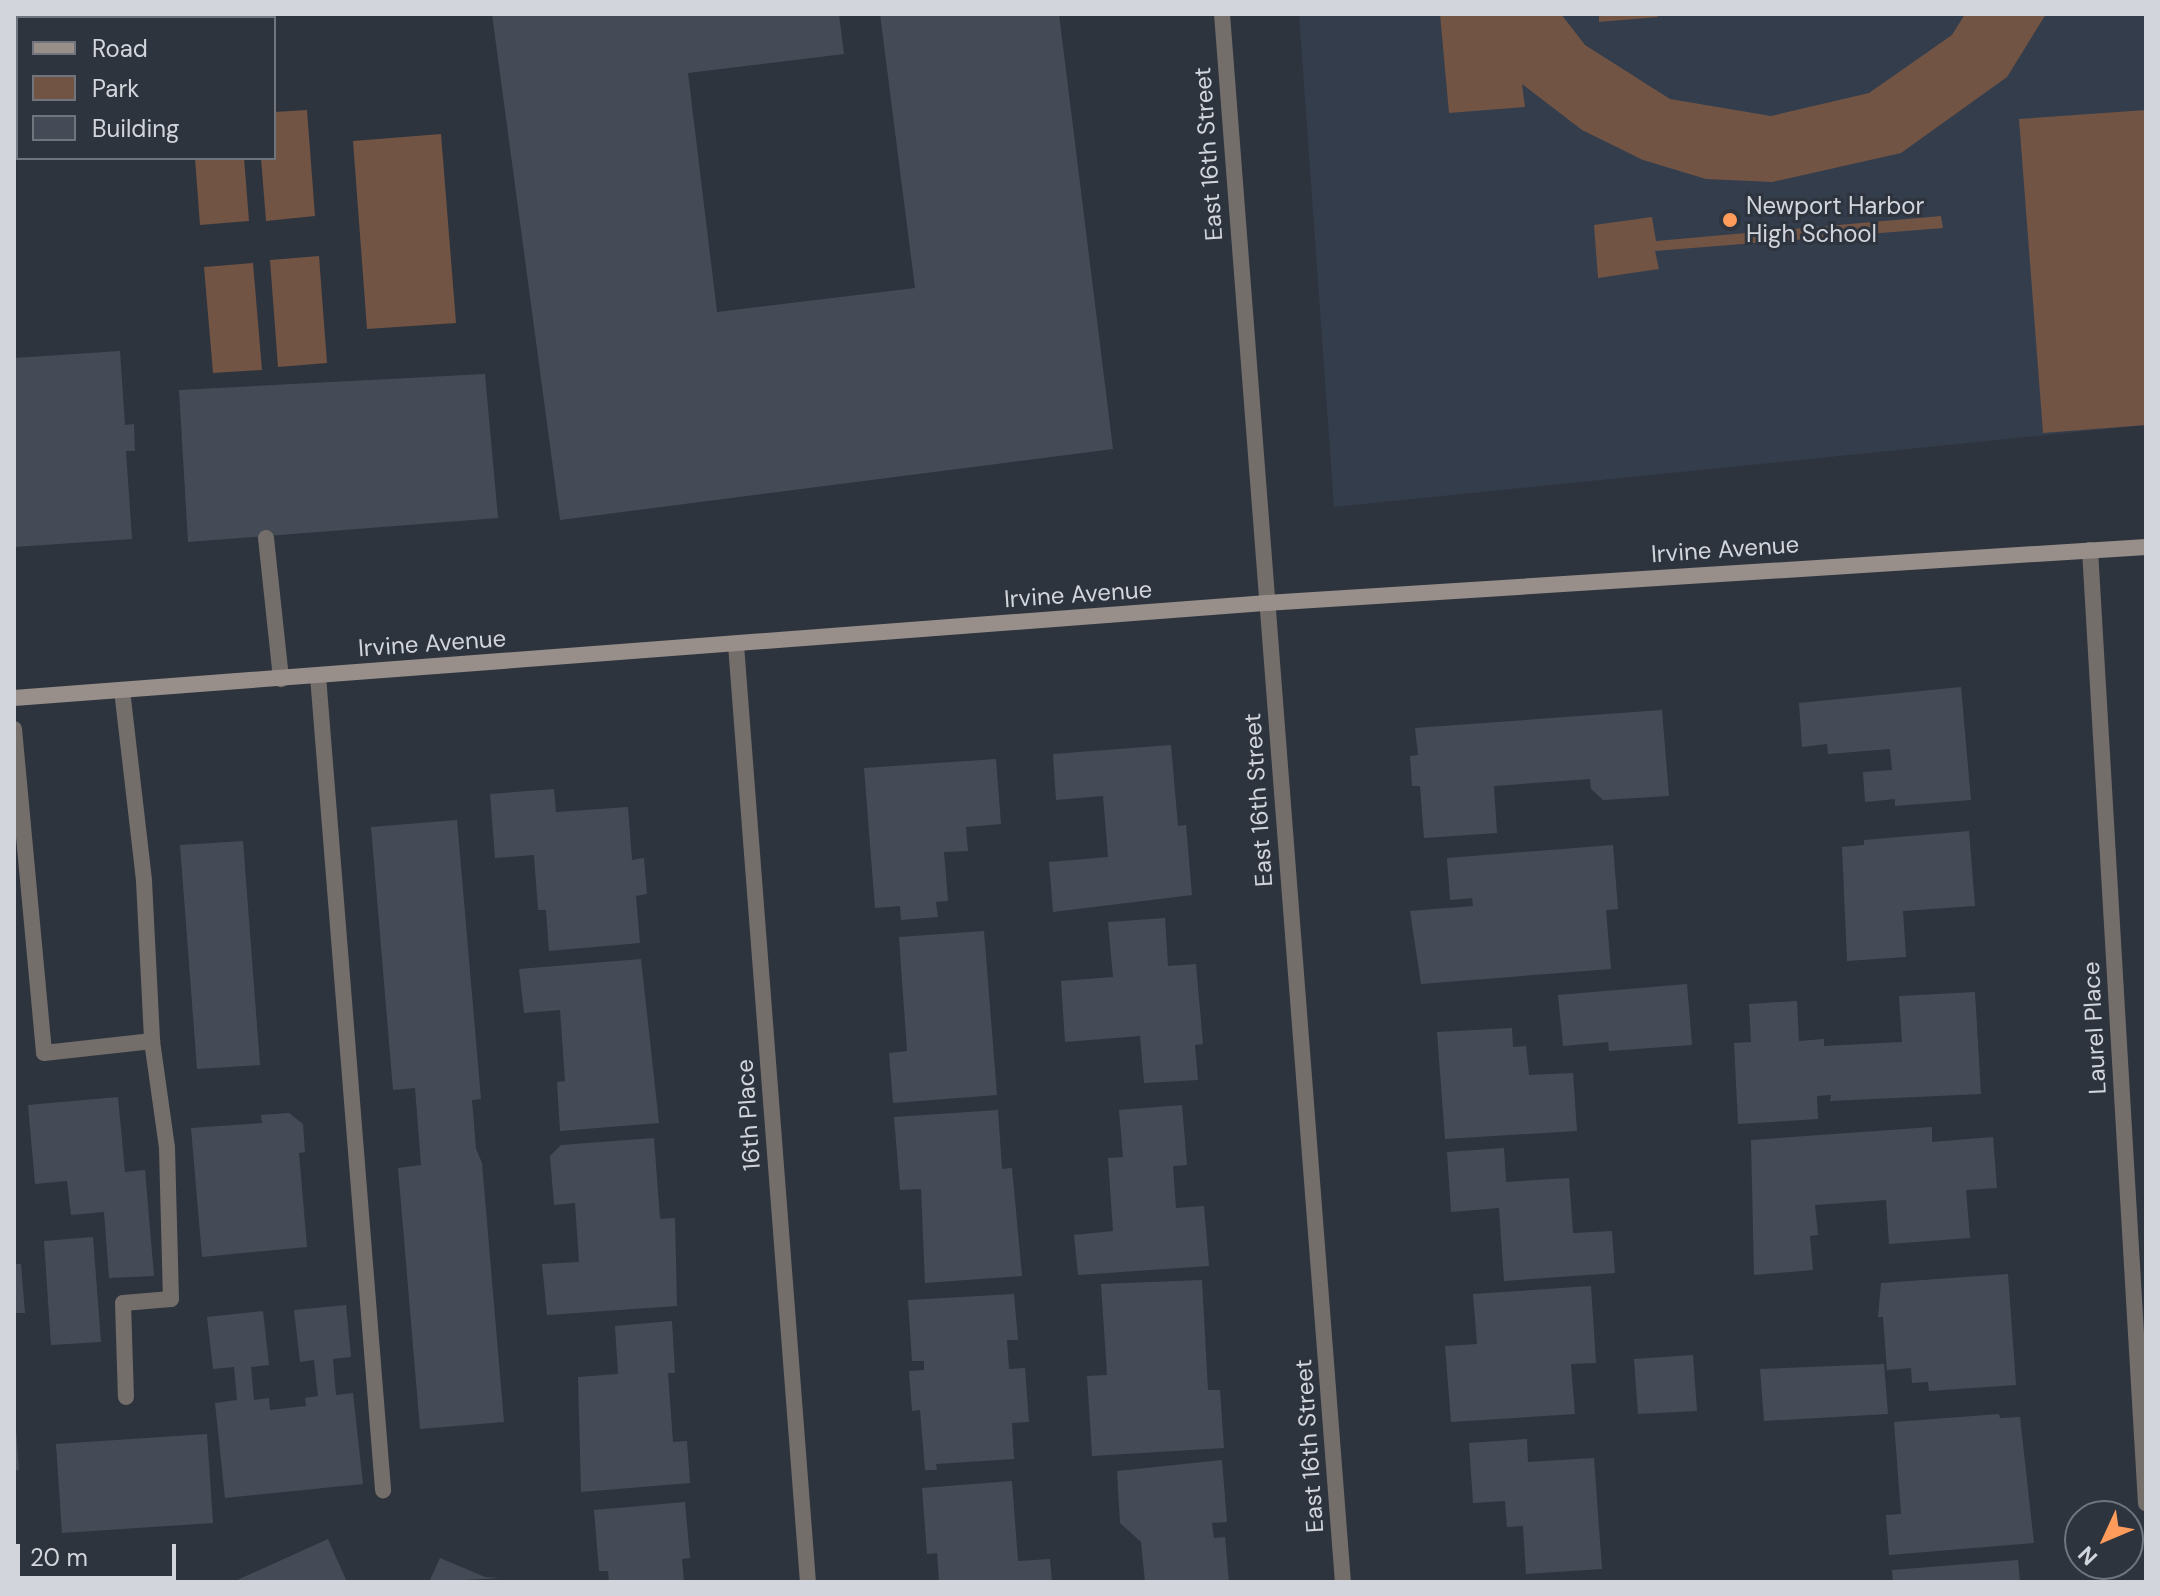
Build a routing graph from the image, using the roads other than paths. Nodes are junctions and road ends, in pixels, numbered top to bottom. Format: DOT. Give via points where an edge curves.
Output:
graph roads {
  1 [pos="1222,14"];
  2 [pos="266,538"];
  3 [pos="2146,547"];
  4 [pos="2090,550"];
  5 [pos="1267,603"];
  6 [pos="736,645"];
  7 [pos="318,676"];
  8 [pos="281,679"];
  9 [pos="122,690"];
  10 [pos="14,698"];
  11 [pos="14,729"];
  12 [pos="152,1041"];
  13 [pos="126,1397"];
  14 [pos="383,1490"];
  15 [pos="2146,1503"];
  16 [pos="808,1582"];
  17 [pos="1343,1582"];
  1 -- 5 [label="street, East 16th Street"];
  2 -- 8 [label="street"];
  3 -- 4 [label="main road, Irvine Avenue"];
  4 -- 5 [label="main road, Irvine Avenue"];
  4 -- 15 [label="street, Laurel Place"];
  5 -- 6 [label="main road, Irvine Avenue"];
  5 -- 17 [label="street, East 16th Street"];
  6 -- 7 [label="main road, Irvine Avenue"];
  6 -- 16 [label="street, 16th Place"];
  7 -- 8 [label="main road, Irvine Avenue"];
  7 -- 14 [label="street"];
  8 -- 9 [label="main road, Irvine Avenue"];
  9 -- 10 [label="main road, Irvine Avenue"];
  9 -- 12 [label="street" via="144,881"];
  11 -- 12 [label="street" via="44,1053"];
  12 -- 13 [label="street" via="167,1148 171,1299 123,1303"];
}
